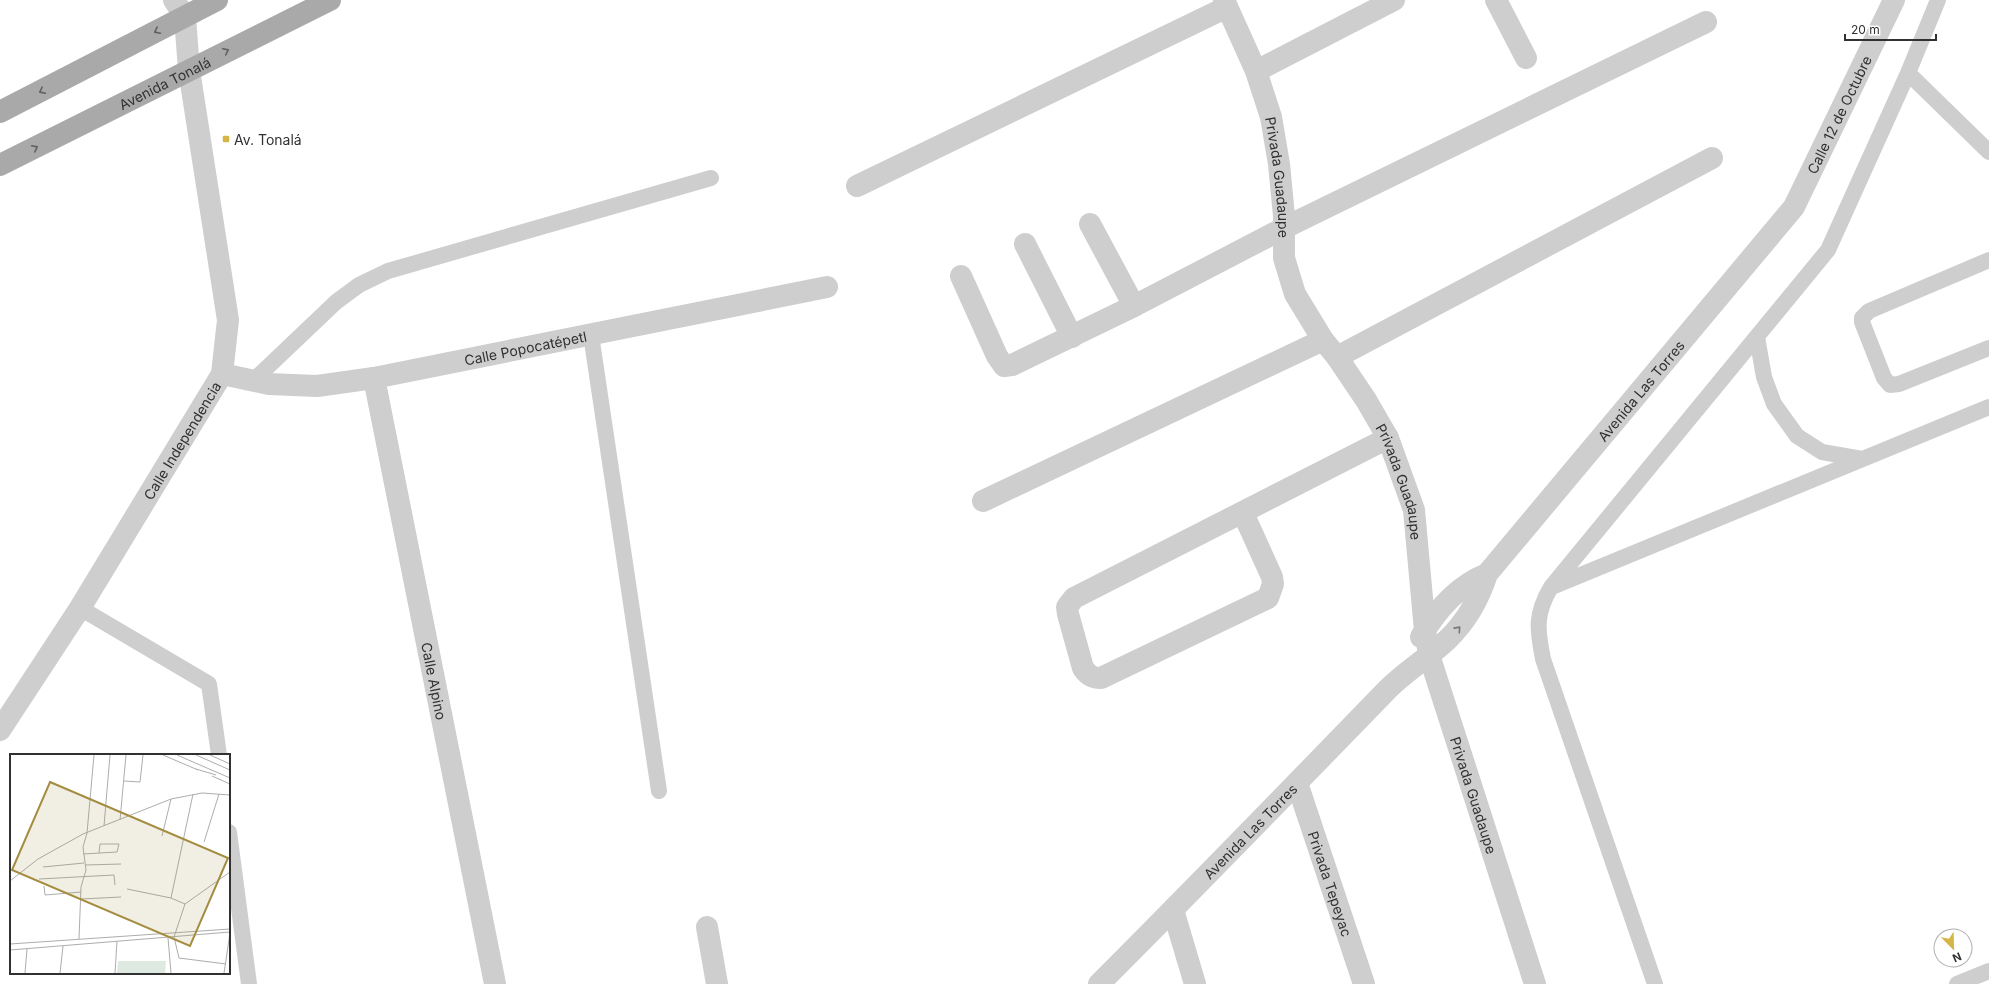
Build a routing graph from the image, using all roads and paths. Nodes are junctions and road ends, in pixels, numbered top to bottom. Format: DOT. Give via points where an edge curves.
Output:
graph roads {
  1 [pos="217,0"];
  2 [pos="330,0"];
  3 [pos="1394,0"];
  4 [pos="1496,0"];
  5 [pos="1894,0"];
  6 [pos="1938,0"];
  7 [pos="1226,3"];
  8 [pos="180,9"];
  9 [pos="1706,22"];
  10 [pos="1526,58"];
  11 [pos="189,70"];
  12 [pos="1256,71"];
  13 [pos="1908,72"];
  14 [pos="0,112"];
  15 [pos="1989,152"];
  16 [pos="1712,158"];
  17 [pos="0,166"];
  18 [pos="711,178"];
  19 [pos="857,186"];
  20 [pos="1794,207"];
  21 [pos="1090,224"];
  22 [pos="1284,228"];
  23 [pos="1025,244"];
  24 [pos="1989,260"];
  25 [pos="961,276"];
  26 [pos="827,287"];
  27 [pos="1134,306"];
  28 [pos="591,335"];
  29 [pos="1072,337"];
  30 [pos="1757,337"];
  31 [pos="1323,340"];
  32 [pos="1989,348"];
  33 [pos="1337,357"];
  34 [pos="222,374"];
  35 [pos="374,378"];
  36 [pos="254,380"];
  37 [pos="1989,407"];
  38 [pos="1388,438"];
  39 [pos="1862,459"];
  40 [pos="983,500"];
  41 [pos="1243,513"];
  42 [pos="1487,574"];
  43 [pos="1551,587"];
  44 [pos="80,608"];
  45 [pos="1425,631"];
  46 [pos="1429,655"];
  47 [pos="1399,677"];
  48 [pos="0,730"];
  49 [pos="219,754"];
  50 [pos="1297,783"];
  51 [pos="659,791"];
  52 [pos="230,839"];
  53 [pos="1173,910"];
  54 [pos="707,928"];
  55 [pos="1989,971"];
  56 [pos="250,984"];
  57 [pos="496,984"];
  58 [pos="717,984"];
  59 [pos="1099,984"];
  60 [pos="1195,984"];
  61 [pos="1364,984"];
  62 [pos="1535,984"];
  63 [pos="1655,984"];
  64 [pos="1957,984"];
  1 -- 8 [label="main road"];
  11 -- 2 [label="main road, Avenida Tonalá, one-way"];
  3 -- 12 [label="street"];
  4 -- 10 [label="street"];
  5 -- 20 [label="street, Calle 12 de Octubre"];
  6 -- 13 [label="lane"];
  7 -- 12 [label="street, Privada Guadaupe"];
  7 -- 19 [label="street"];
  8 -- 11 [label="street, Calle Independencia"];
  8 -- 14 [label="main road, one-way"];
  9 -- 22 [label="street"];
  17 -- 11 [label="main road, Avenida Tonalá, one-way"];
  11 -- 34 [label="street, Calle Independencia" via="228,320"];
  12 -- 22 [label="street, Privada Guadaupe" via="1271,117 1279,164"];
  13 -- 15 [label="lane"];
  13 -- 30 [label="lane" via="1828,250"];
  16 -- 33 [label="street"];
  18 -- 36 [label="lane" via="388,272 359,285 336,302"];
  20 -- 42 [label="street, Avenida Las Torres"];
  21 -- 27 [label="street"];
  22 -- 27 [label="street"];
  22 -- 31 [label="street, Privada Guadaupe" via="1284,258 1295,294"];
  23 -- 29 [label="street"];
  24 -- 32 [label="lane" via="1869,311 1862,318 1884,378 1890,385 1899,384"];
  25 -- 29 [label="street" via="997,356 1004,366 1012,365"];
  26 -- 28 [label="street, Calle Popocatépetl"];
  27 -- 29 [label="street"];
  28 -- 35 [label="street, Calle Popocatépetl"];
  28 -- 51 [label="lane"];
  30 -- 39 [label="lane" via="1764,377 1774,404 1796,436 1822,452"];
  30 -- 43 [label="lane"];
  31 -- 33 [label="street, Privada Guadaupe"];
  31 -- 40 [label="street"];
  33 -- 38 [label="street, Privada Guadaupe"];
  34 -- 36 [label="street, Calle Popocatépetl"];
  34 -- 44 [label="street, Calle Independencia"];
  35 -- 36 [label="street, Calle Popocatépetl" via="317,386 269,384"];
  35 -- 57 [label="street, Calle Alpino"];
  37 -- 39 [label="lane"];
  38 -- 41 [label="street"];
  38 -- 45 [label="street, Privada Guadaupe" via="1414,510"];
  39 -- 43 [label="lane"];
  41 -- 41 [label="street" via="1272,577 1273,584 1268,598 1101,678 1093,678 1088,674 1083,668 1068,614 1067,607 1074,598"];
  42 -- 45 [label="street, Avenida Las Torres" via="1471,580 1456,591"];
  46 -- 42 [label="street, Avenida Las Torres, one-way" via="1447,640 1473,609"];
  43 -- 63 [label="lane" via="1539,611 1539,638 1544,659"];
  44 -- 48 [label="street, Calle Independencia"];
  44 -- 49 [label="lane" via="209,684"];
  45 -- 46 [label="street, Privada Guadaupe"];
  45 -- 47 [label="street, Avenida Las Torres"];
  46 -- 47 [label="street, Avenida Las Torres"];
  46 -- 62 [label="street, Privada Guadaupe"];
  47 -- 50 [label="street, Avenida Las Torres"];
  50 -- 53 [label="street, Avenida Las Torres"];
  50 -- 61 [label="street, Privada Tepeyac"];
  52 -- 56 [label="lane"];
  53 -- 59 [label="street, Avenida Las Torres"];
  53 -- 60 [label="street"];
  54 -- 58 [label="street"];
  55 -- 64 [label="lane"];
}
